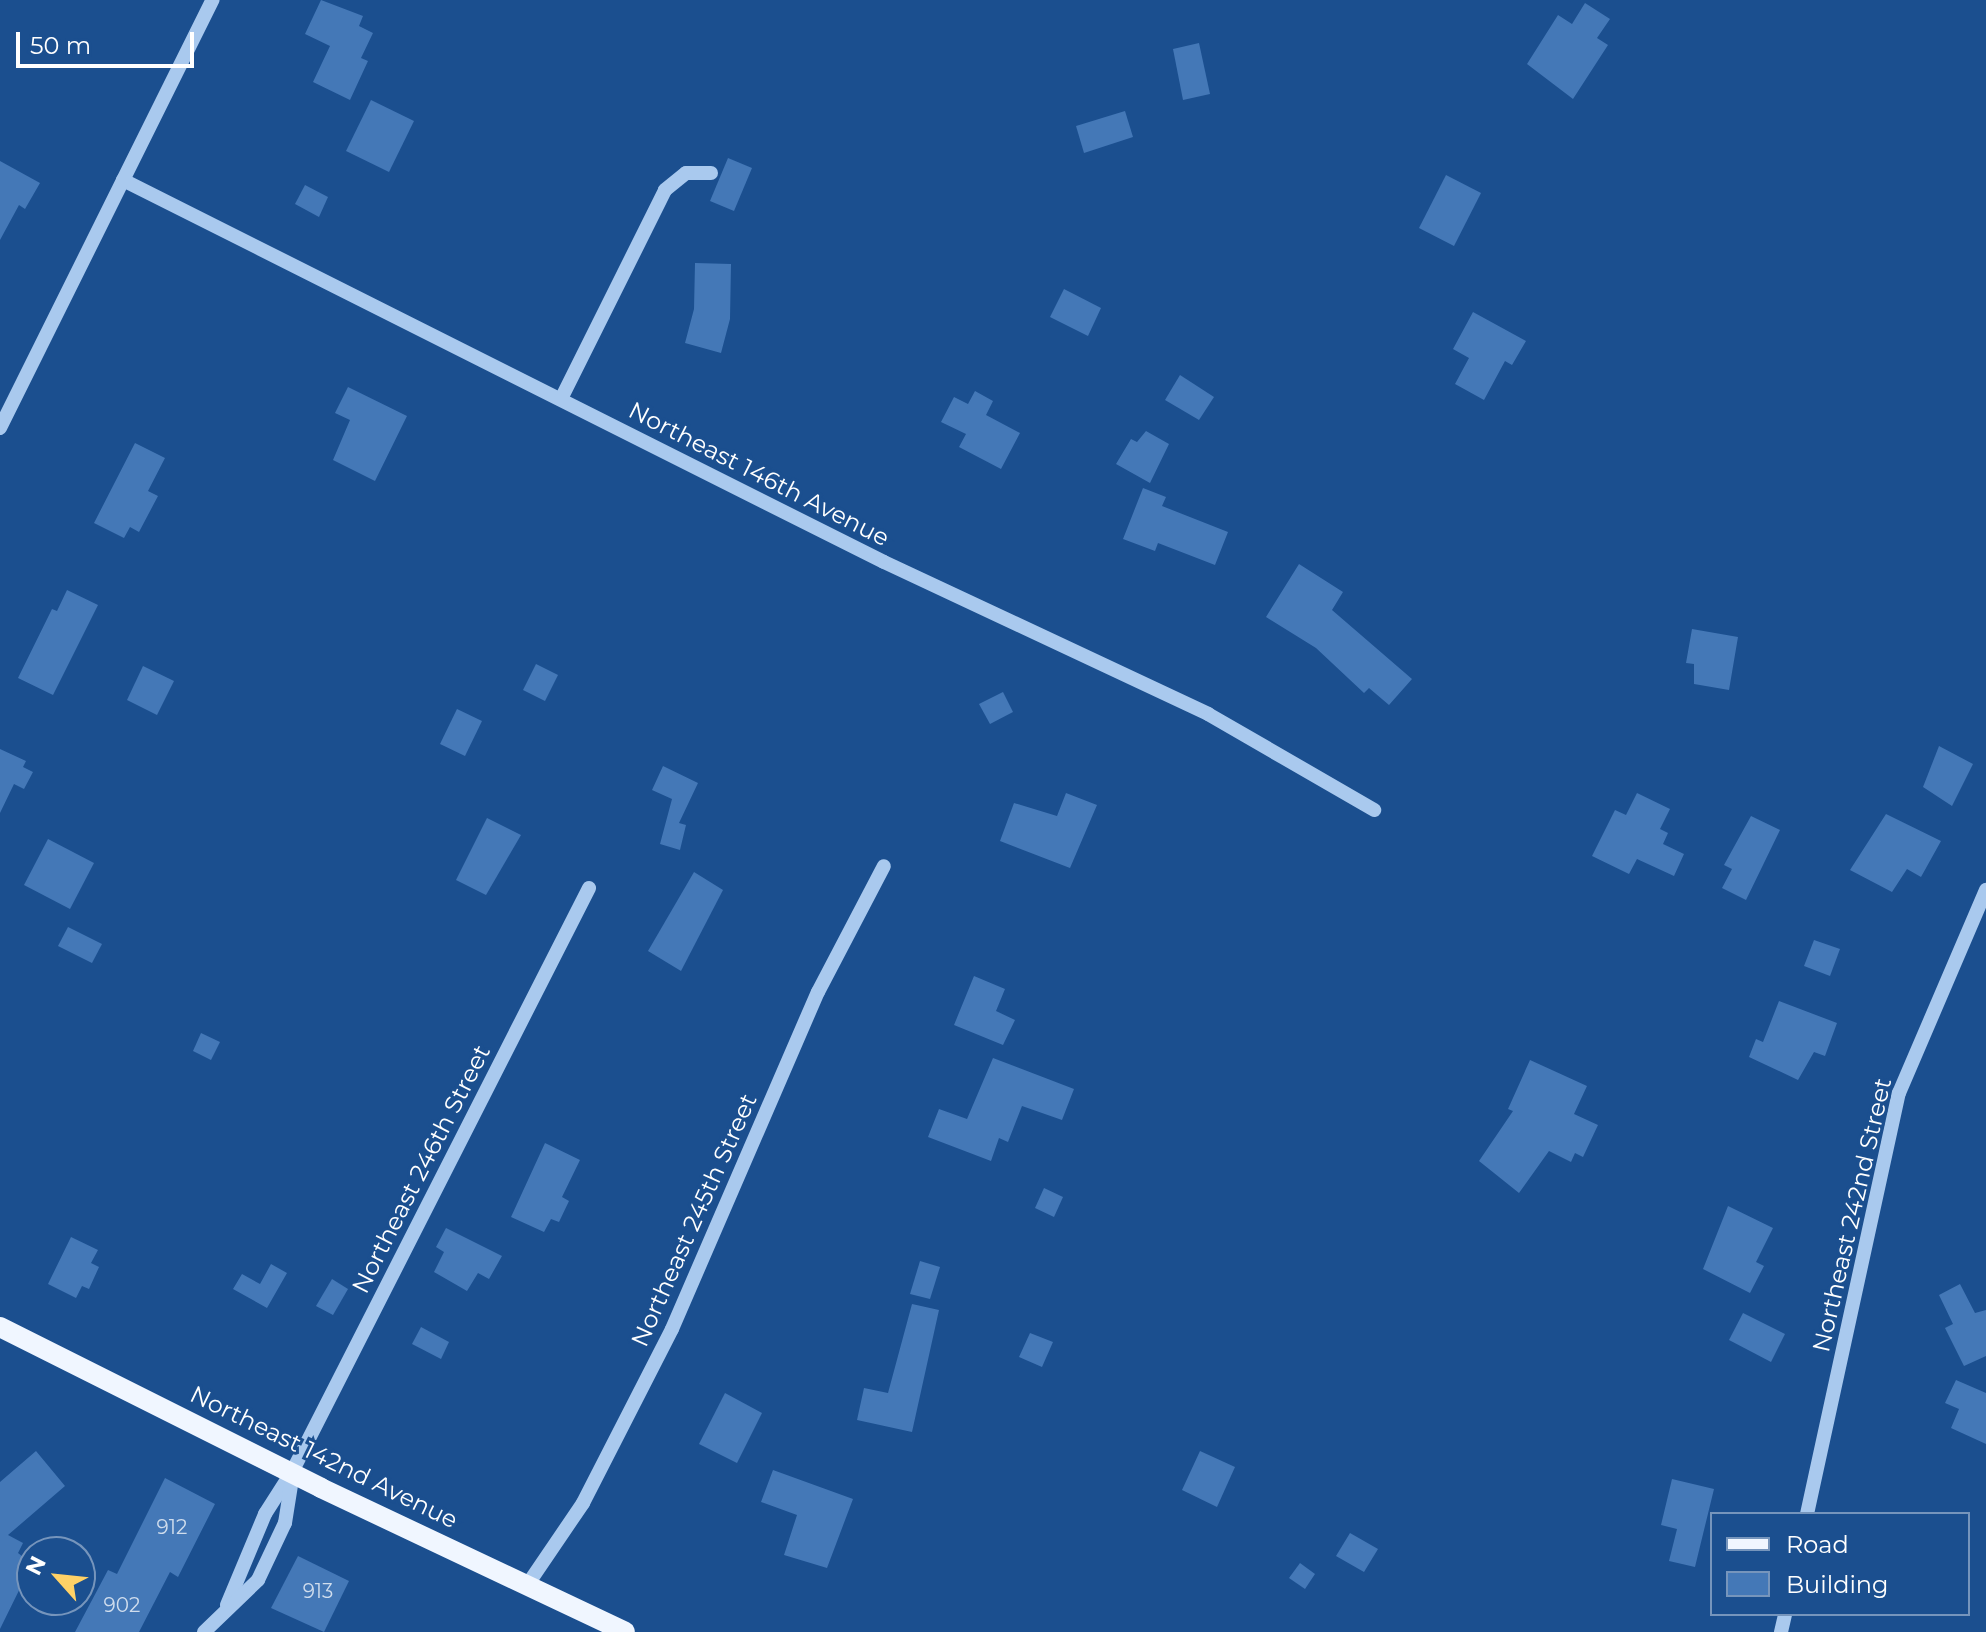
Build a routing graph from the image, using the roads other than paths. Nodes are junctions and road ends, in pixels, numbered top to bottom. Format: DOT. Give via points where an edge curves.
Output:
graph roads {
  1 [pos="212,0"];
  2 [pos="711,173"];
  3 [pos="123,180"];
  4 [pos="561,399"];
  5 [pos="0,428"];
  6 [pos="1374,810"];
  7 [pos="884,866"];
  8 [pos="589,888"];
  9 [pos="1986,890"];
  10 [pos="0,1327"];
  11 [pos="293,1470"];
  12 [pos="1807,1512"];
  13 [pos="528,1584"];
  14 [pos="227,1605"];
  15 [pos="204,1632"];
  16 [pos="625,1632"];
  1 -- 3 [label="street"];
  2 -- 4 [label="street" via="686,173 665,190"];
  3 -- 4 [label="street, Northeast 146th Avenue"];
  3 -- 5 [label="street"];
  4 -- 6 [label="street, Northeast 146th Avenue" via="884,562 1208,714"];
  7 -- 13 [label="street, Northeast 245th Street" via="818,992 672,1329 583,1503"];
  8 -- 11 [label="street, Northeast 246th Street"];
  9 -- 12 [label="street, Northeast 242nd Street" via="1899,1093"];
  10 -- 11 [label="main road, Northeast 142nd Avenue"];
  11 -- 13 [label="main road, Northeast 142nd Avenue"];
  11 -- 14 [label="street" via="265,1514"];
  11 -- 14 [label="street" via="285,1523 258,1580"];
  13 -- 16 [label="main road, Northeast 142nd Avenue"];
  14 -- 15 [label="street"];
}
